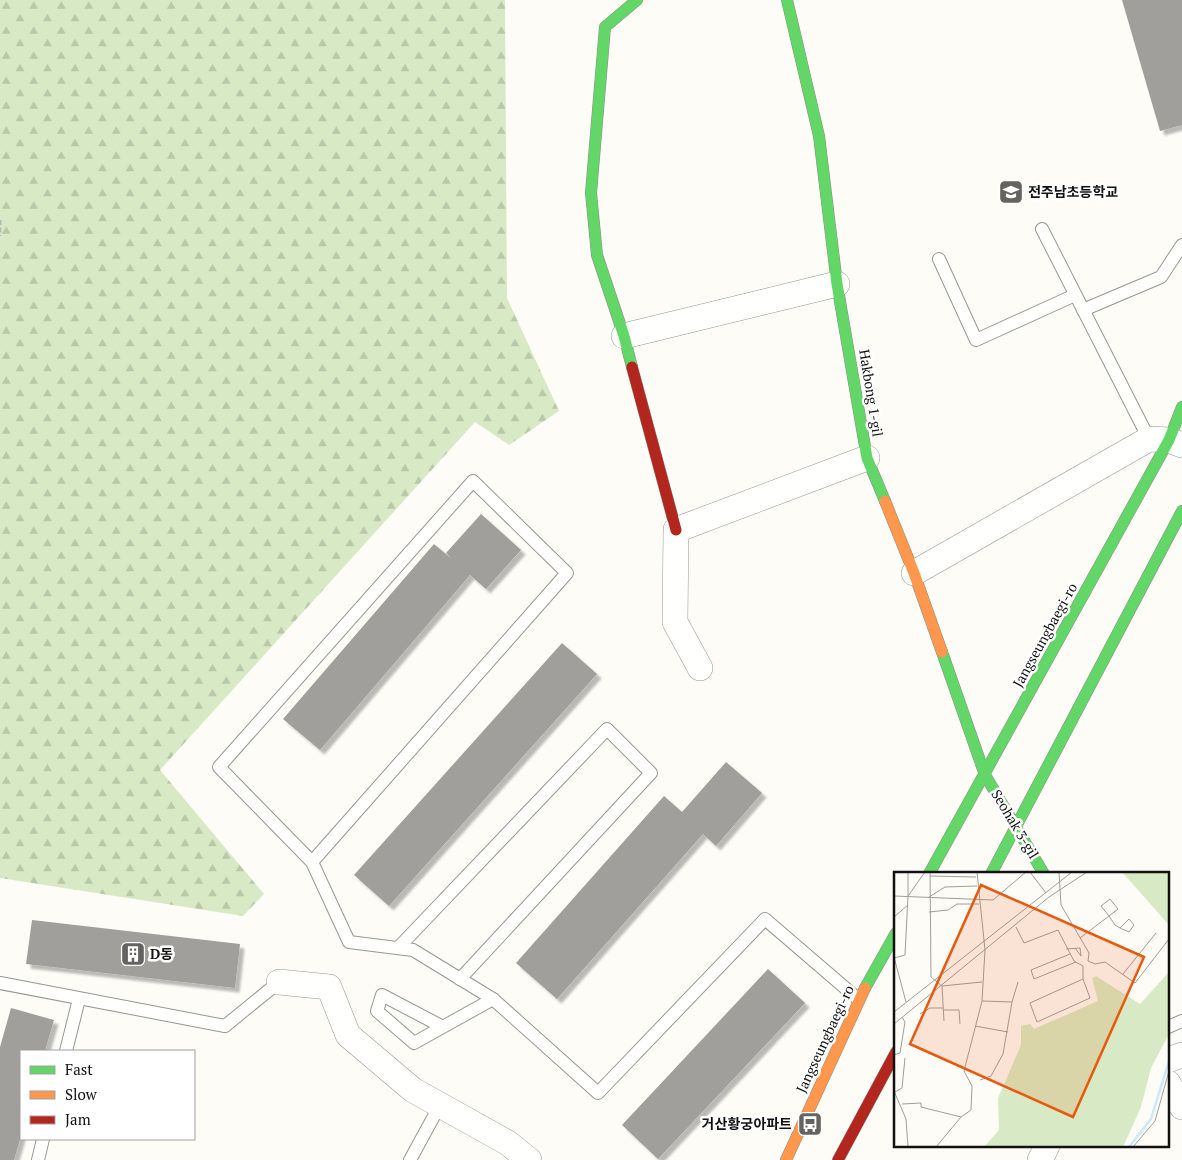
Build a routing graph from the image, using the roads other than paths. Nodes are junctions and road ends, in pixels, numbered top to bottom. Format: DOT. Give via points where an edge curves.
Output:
graph roads {
  1 [pos="637,0"];
  2 [pos="788,0"];
  3 [pos="1042,229"];
  4 [pos="1182,245"];
  5 [pos="939,259"];
  6 [pos="838,284"];
  7 [pos="1075,295"];
  8 [pos="1083,310"];
  9 [pos="624,336"];
  10 [pos="1182,407"];
  11 [pos="1166,441"];
  12 [pos="866,458"];
  13 [pos="1182,511"];
  14 [pos="676,530"];
  15 [pos="914,573"];
  16 [pos="700,668"];
  17 [pos="985,774"];
  18 [pos="1016,826"];
  19 [pos="312,862"];
  20 [pos="930,872"];
  21 [pos="992,872"];
  22 [pos="1043,872"];
  23 [pos="894,936"];
  24 [pos="398,948"];
  25 [pos="460,978"];
  26 [pos="279,982"];
  27 [pos="0,984"];
  28 [pos="79,999"];
  29 [pos="858,999"];
  30 [pos="493,1000"];
  31 [pos="1182,1021"];
  32 [pos="1170,1026"];
  33 [pos="443,1027"];
  34 [pos="66,1050"];
  35 [pos="1182,1055"];
  36 [pos="894,1056"];
  37 [pos="1170,1059"];
  38 [pos="1170,1086"];
  39 [pos="440,1105"];
  40 [pos="1182,1107"];
  41 [pos="43,1140"];
  42 [pos="1045,1148"];
  43 [pos="38,1160"];
  44 [pos="410,1160"];
  45 [pos="529,1160"];
  46 [pos="786,1160"];
  47 [pos="838,1160"];
  48 [pos="1040,1160"];
  1 -- 9 [label="street" via="605,27 591,193 597,255"];
  2 -- 6 [label="street, Hakbong 1-gil" via="819,136"];
  3 -- 7 [label="lane"];
  4 -- 8 [label="lane" via="1161,277"];
  5 -- 7 [label="lane" via="976,340"];
  6 -- 9 [label="street"];
  6 -- 12 [label="street, Hakbong 1-gil"];
  7 -- 8 [label="lane"];
  8 -- 11 [label="lane"];
  9 -- 14 [label="street"];
  10 -- 11 [label="street, Jangseungbaegi-ro"];
  11 -- 15 [label="street"];
  11 -- 17 [label="street, Jangseungbaegi-ro"];
  12 -- 14 [label="street"];
  12 -- 15 [label="street, Hakbong 1-gil"];
  13 -- 18 [label="street"];
  14 -- 16 [label="street" via="675,622"];
  15 -- 17 [label="street, Hakbong 1-gil"];
  17 -- 18 [label="street, Seohak 3-gil"];
  17 -- 20 [label="street, Jangseungbaegi-ro"];
  18 -- 21 [label="street"];
  18 -- 22 [label="street, Seohak 3-gil"];
  19 -- 19 [label="lane" via="220,767 473,481 567,573"];
  19 -- 24 [label="lane" via="349,942"];
  23 -- 29 [label="street, Jangseungbaegi-ro"];
  24 -- 25 [label="lane" via="413,950"];
  24 -- 25 [label="lane" via="607,729 651,773"];
  25 -- 30 [label="lane"];
  26 -- 28 [label="lane" via="224,1026"];
  26 -- 39 [label="street" via="330,987 348,1036 413,1090"];
  27 -- 28 [label="lane"];
  28 -- 34 [label="lane"];
  29 -- 30 [label="lane" via="765,919 598,1093"];
  29 -- 46 [label="street, Jangseungbaegi-ro"];
  30 -- 33 [label="lane"];
  31 -- 32 [label="lane"];
  33 -- 33 [label="lane" via="414,1043 376,1012 382,995"];
  35 -- 37 [label="street"];
  36 -- 47 [label="street"];
  38 -- 40 [label="street"];
  39 -- 44 [label="lane"];
  39 -- 45 [label="street" via="508,1143"];
  41 -- 43 [label="lane"];
  42 -- 48 [label="street"];
}
